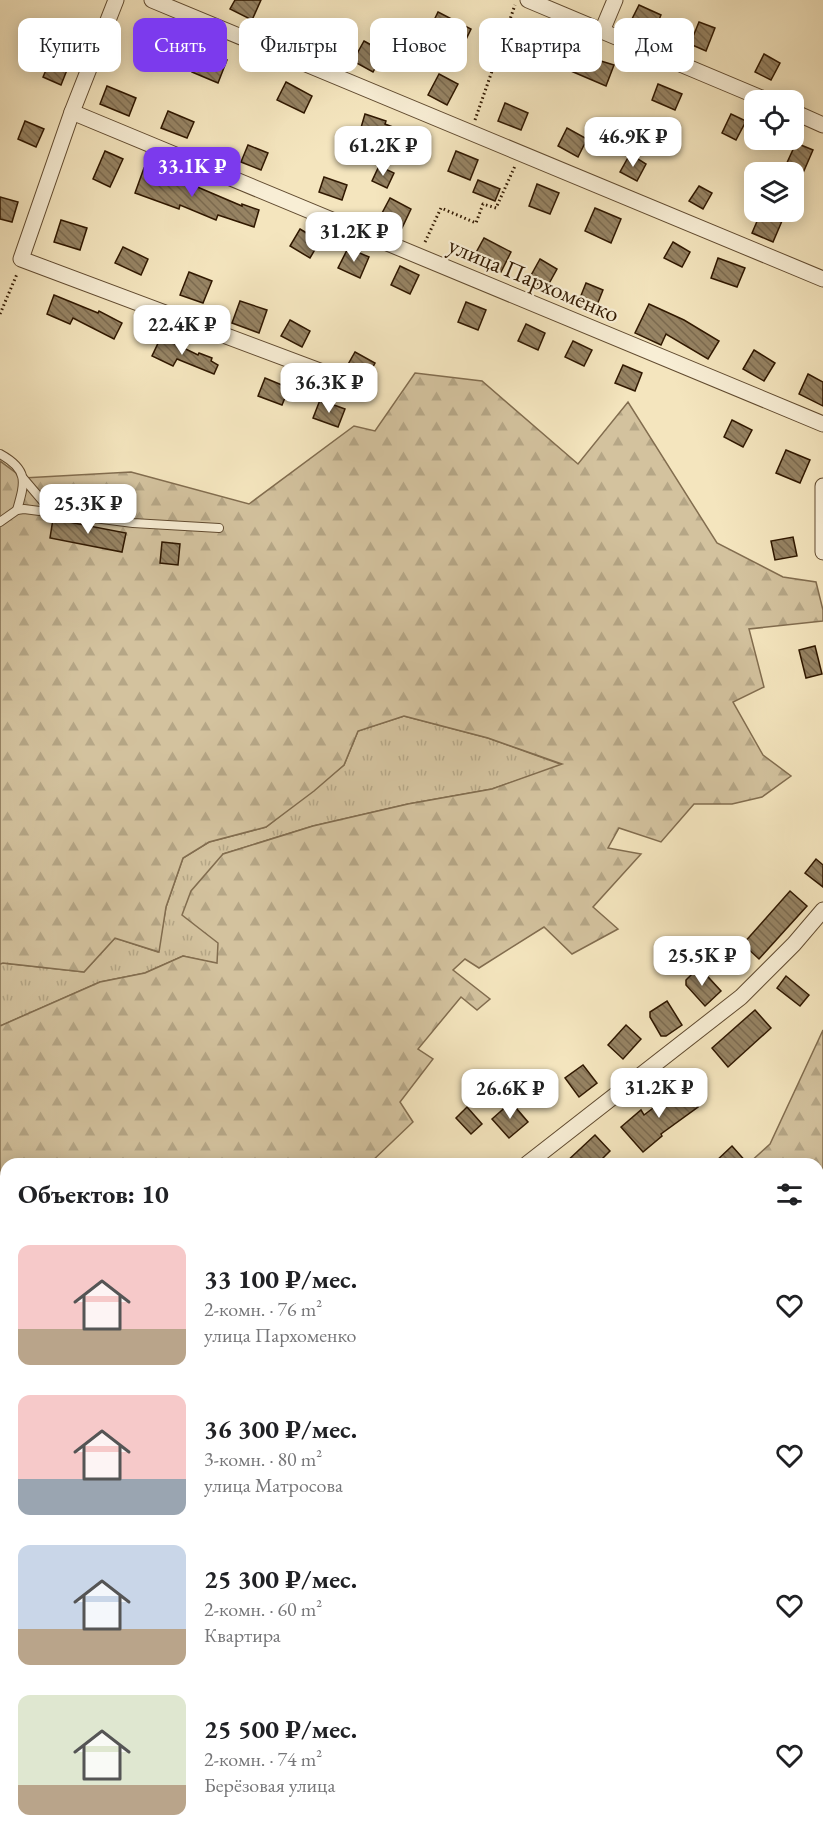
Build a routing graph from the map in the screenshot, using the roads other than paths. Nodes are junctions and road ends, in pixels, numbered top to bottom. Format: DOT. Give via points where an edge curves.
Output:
graph roads {
  1 [pos="116,0"];
  2 [pos="152,0"];
  3 [pos="528,0"];
  4 [pos="615,0"];
  5 [pos="571,18"];
  6 [pos="602,31"];
  7 [pos="744,91"];
  8 [pos="72,112"];
  9 [pos="804,116"];
  10 [pos="823,125"];
  11 [pos="823,279"];
  12 [pos="365,388"];
  13 [pos="823,424"];
  14 [pos="0,454"];
  15 [pos="23,478"];
  16 [pos="823,486"];
  17 [pos="17,510"];
  18 [pos="52,512"];
  19 [pos="0,522"];
  20 [pos="219,528"];
  21 [pos="823,552"];
  22 [pos="823,910"];
  23 [pos="535,1158"];
  1 -- 8 [label="street"];
  2 -- 11 [label="street"];
  3 -- 5 [label="street"];
  4 -- 6 [label="street"];
  6 -- 7 [label="street"];
  8 -- 12 [label="street" via="21,259"];
  8 -- 13 [label="street, улица Пархоменко"];
  9 -- 10 [label="street"];
  14 -- 15 [label="lane" via="20,469"];
  15 -- 17 [label="lane"];
  15 -- 18 [label="lane"];
  16 -- 21 [label="street"];
  17 -- 18 [label="lane"];
  17 -- 19 [label="lane"];
  18 -- 20 [label="lane" via="133,523"];
  22 -- 23 [label="street" via="741,997"];
}
